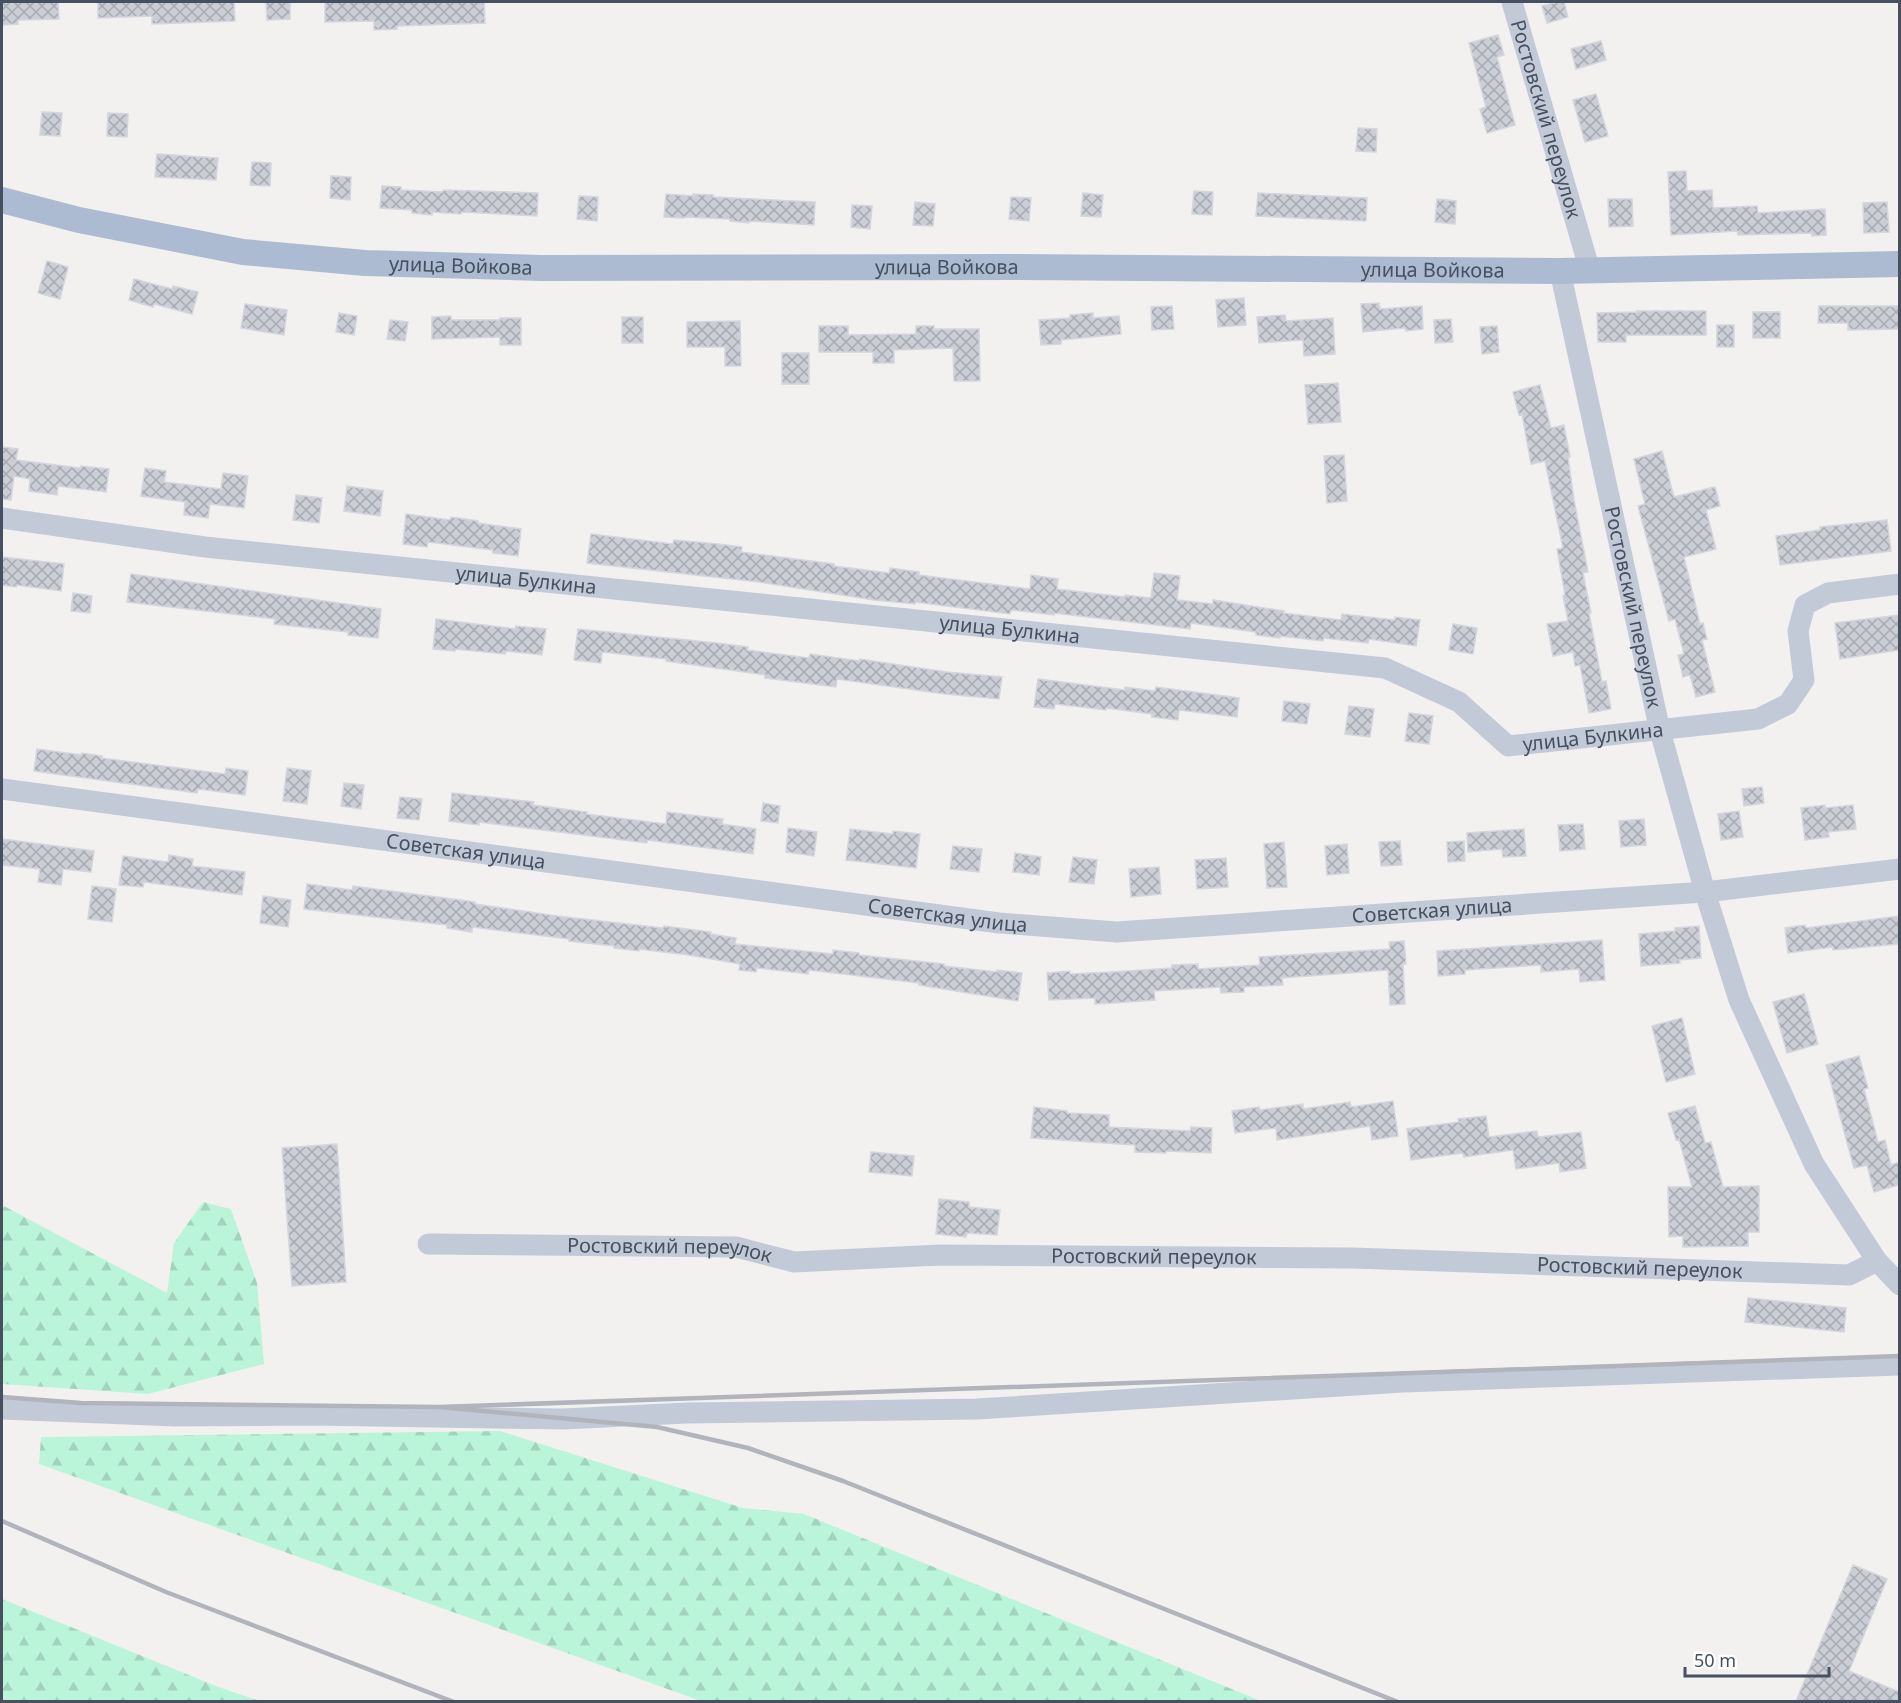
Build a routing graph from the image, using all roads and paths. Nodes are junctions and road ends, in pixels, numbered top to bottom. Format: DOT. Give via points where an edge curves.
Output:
graph roads {
  1 [pos="1512,2"];
  2 [pos="2,200"];
  3 [pos="1899,264"];
  4 [pos="1560,271"];
  5 [pos="1590,271"];
  6 [pos="2,518"];
  7 [pos="1899,584"];
  8 [pos="1660,731"];
  9 [pos="2,789"];
  10 [pos="1899,868"];
  11 [pos="1705,892"];
  12 [pos="428,1244"];
  13 [pos="1877,1260"];
  14 [pos="1899,1284"];
  15 [pos="1899,1365"];
  16 [pos="2,1409"];
  1 -- 5 [label="street, Ростовский переулок"];
  2 -- 4 [label="main road, улица Войкова" via="79,220 243,252 365,263"];
  3 -- 5 [label="main road, улица Войкова"];
  4 -- 5 [label="main road, улица Войкова"];
  4 -- 8 [label="street, Ростовский переулок"];
  6 -- 8 [label="street, улица Булкина" via="205,547 1385,668 1459,702 1508,746"];
  7 -- 8 [label="street, улица Булкина" via="1828,593 1805,605 1798,631 1804,680 1788,704 1758,719"];
  8 -- 11 [label="street, Ростовский переулок"];
  9 -- 11 [label="street, Советская улица" via="999,923 1117,932"];
  10 -- 11 [label="street, Советская улица"];
  11 -- 13 [label="street, Ростовский переулок" via="1739,1000 1814,1164"];
  12 -- 13 [label="street, Ростовский переулок" via="736,1247 794,1262 940,1256 1352,1258 1849,1275"];
  13 -- 14 [label="street, Ростовский переулок"];
  15 -- 16 [label="street" via="1403,1382 977,1408 563,1419 175,1416"];
}
